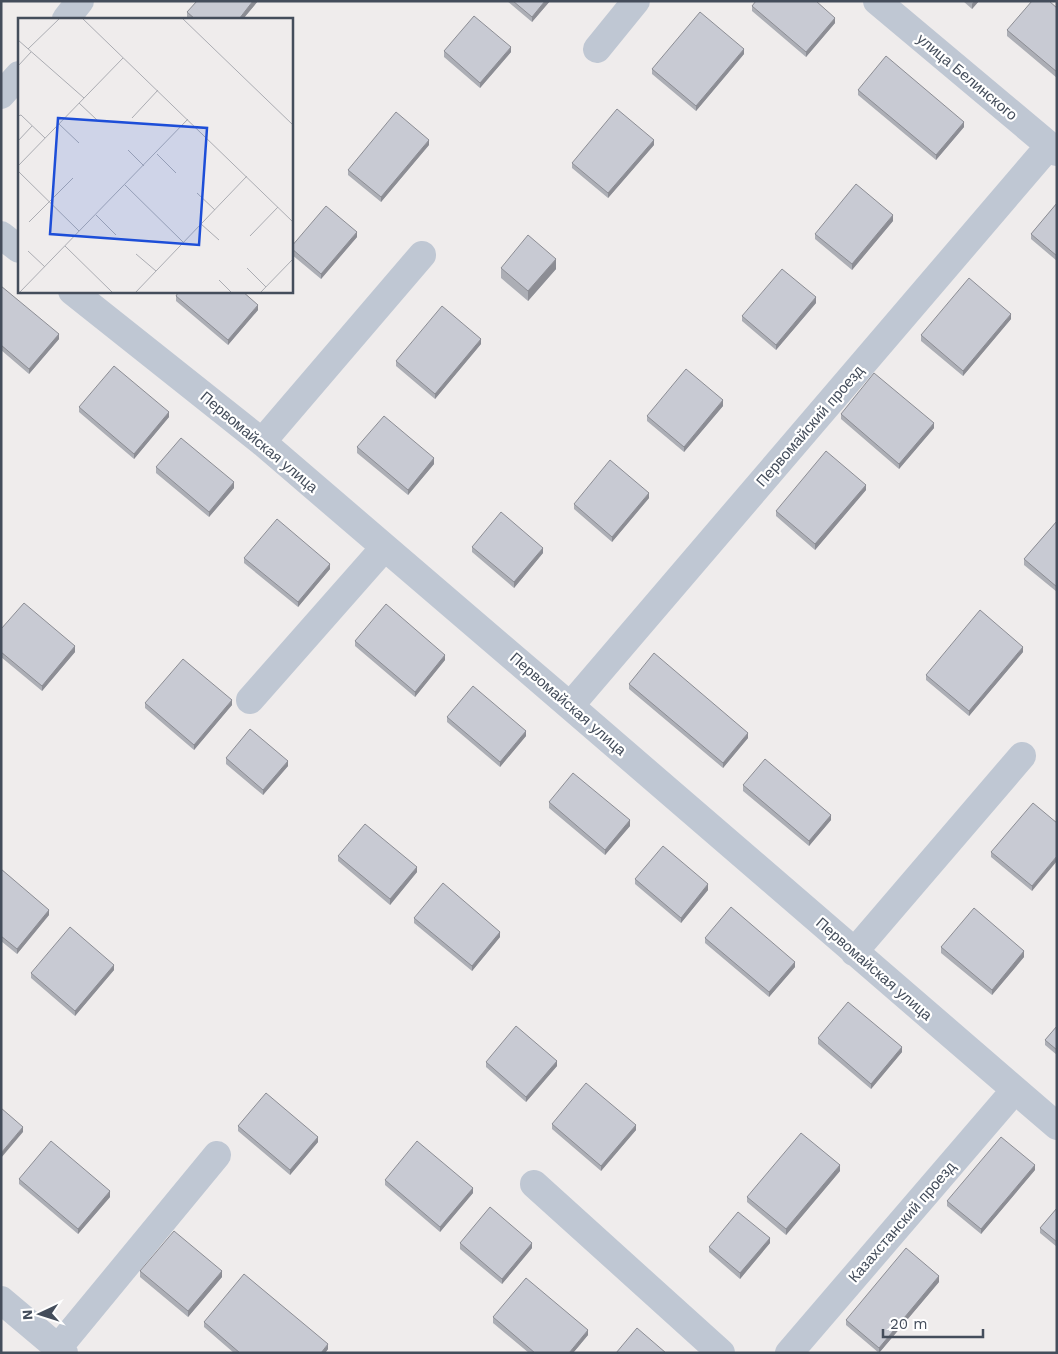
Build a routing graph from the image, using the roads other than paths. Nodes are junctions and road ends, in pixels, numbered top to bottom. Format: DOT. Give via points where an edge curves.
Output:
graph roads {
  1 [pos="80,1"];
  2 [pos="636,1"];
  3 [pos="877,1"];
  4 [pos="67,18"];
  5 [pos="597,49"];
  6 [pos="18,76"];
  7 [pos="1,96"];
  8 [pos="1053,149"];
  9 [pos="1,235"];
  10 [pos="18,248"];
  11 [pos="422,255"];
  12 [pos="73,292"];
  13 [pos="262,442"];
  14 [pos="384,548"];
  15 [pos="250,700"];
  16 [pos="570,706"];
  17 [pos="1022,756"];
  18 [pos="854,952"];
  19 [pos="1014,1091"];
  20 [pos="1057,1126"];
  21 [pos="217,1155"];
  22 [pos="534,1184"];
  23 [pos="1,1300"];
  24 [pos="61,1350"];
  25 [pos="721,1353"];
  26 [pos="789,1353"];
  1 -- 4 [label="street"];
  2 -- 5 [label="street"];
  3 -- 8 [label="street, улица Белинского"];
  6 -- 7 [label="street"];
  8 -- 16 [label="street, Первомайский проезд"];
  9 -- 10 [label="street"];
  11 -- 13 [label="street"];
  12 -- 13 [label="street, Первомайская улица"];
  13 -- 14 [label="street, Первомайская улица"];
  14 -- 15 [label="street"];
  14 -- 16 [label="street, Первомайская улица"];
  16 -- 18 [label="street, Первомайская улица"];
  17 -- 18 [label="street"];
  18 -- 19 [label="street, Первомайская улица"];
  19 -- 20 [label="street, Первомайская улица"];
  19 -- 26 [label="street, Казахстанский проезд"];
  21 -- 24 [label="street"];
  22 -- 25 [label="street"];
  23 -- 24 [label="street"];
}
